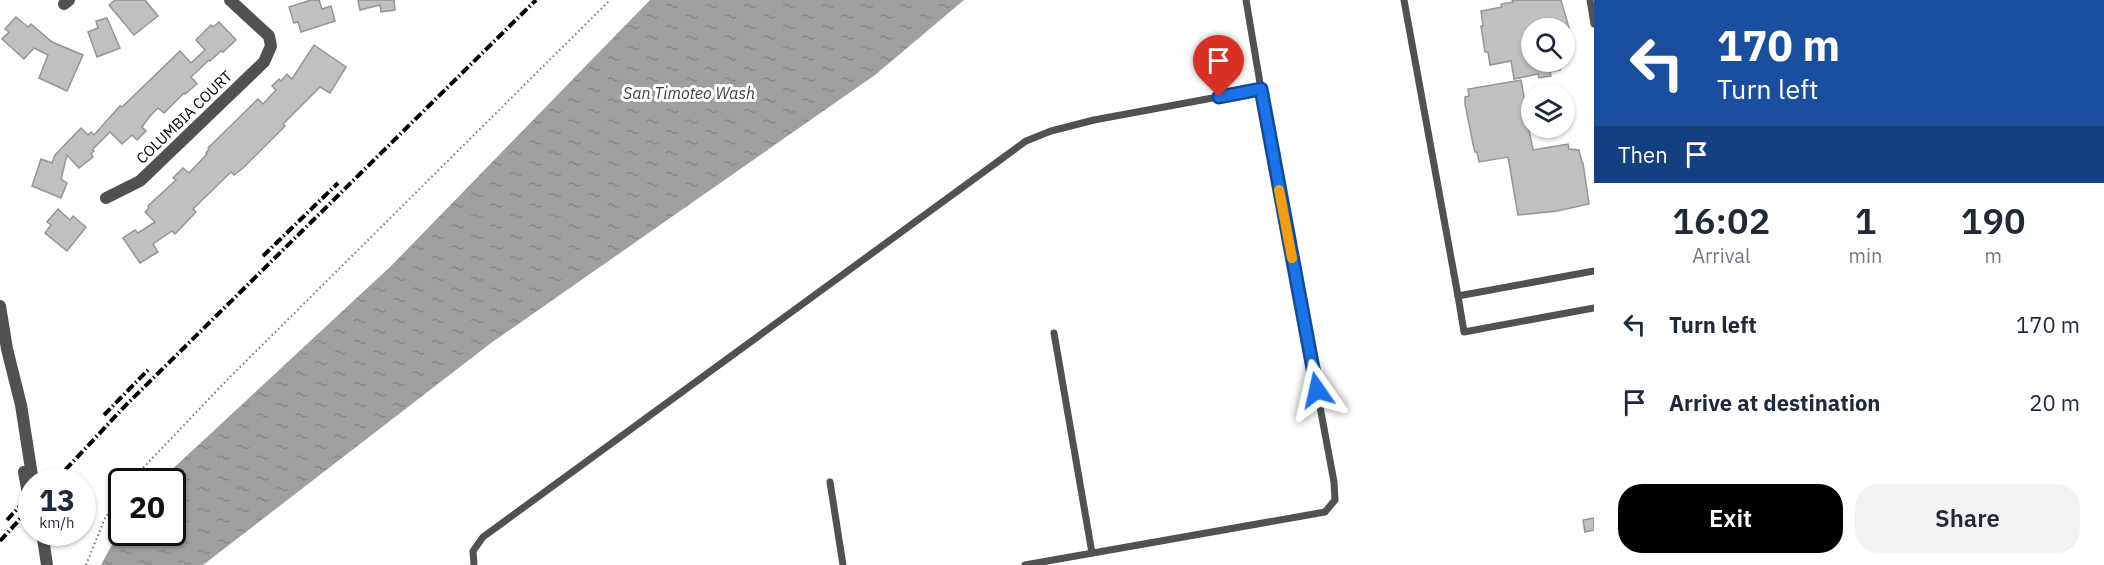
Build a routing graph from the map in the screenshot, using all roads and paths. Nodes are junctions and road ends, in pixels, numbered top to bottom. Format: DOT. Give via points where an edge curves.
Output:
graph roads {
  1 [pos="230,0"];
  2 [pos="610,0"];
  3 [pos="1246,0"];
  4 [pos="1404,0"];
  5 [pos="1590,0"];
  6 [pos="1594,24"];
  7 [pos="1261,89"];
  8 [pos="106,198"];
  9 [pos="1594,271"];
  10 [pos="1458,296"];
  11 [pos="0,306"];
  12 [pos="1594,308"];
  13 [pos="1054,333"];
  14 [pos="8,349"];
  15 [pos="24,468"];
  16 [pos="31,468"];
  17 [pos="143,468"];
  18 [pos="830,482"];
  19 [pos="108,514"];
  20 [pos="37,546"];
  21 [pos="44,546"];
  22 [pos="1092,553"];
  23 [pos="40,565"];
  24 [pos="47,565"];
  25 [pos="86,565"];
  26 [pos="474,565"];
  27 [pos="843,565"];
  28 [pos="1025,565"];
  1 -- 8 [label="street, COLUMBIA COURT" via="268,36 271,46 264,62 140,181"];
  2 -- 17 [label="path"];
  3 -- 7 [label="lane"];
  4 -- 10 [label="lane"];
  5 -- 6 [label="lane"];
  7 -- 22 [label="lane" via="1335,500 1325,513"];
  7 -- 26 [label="lane" via="1094,120 1026,141 483,537 473,551"];
  9 -- 10 [label="lane"];
  10 -- 12 [label="lane" via="1464,332"];
  11 -- 14 [label="street"];
  13 -- 22 [label="lane"];
  14 -- 15 [label="street"];
  14 -- 16 [label="street"];
  18 -- 27 [label="lane"];
  19 -- 25 [label="path"];
  20 -- 23 [label="street"];
  21 -- 24 [label="street"];
  22 -- 28 [label="lane"];
}
